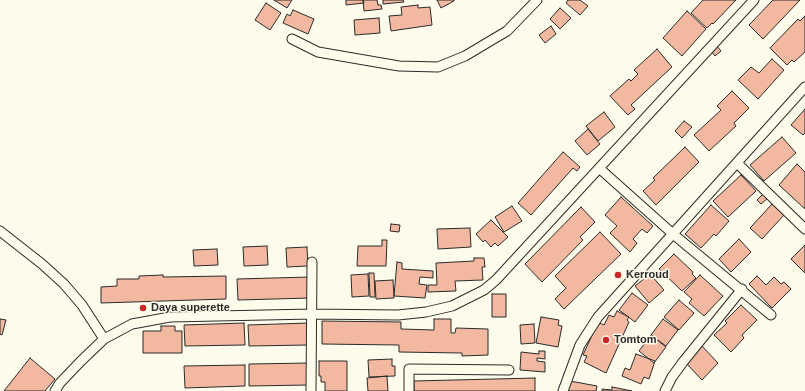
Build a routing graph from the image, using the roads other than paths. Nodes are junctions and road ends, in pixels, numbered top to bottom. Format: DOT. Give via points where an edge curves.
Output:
graph roads {
  1 [pos="537,0"];
  2 [pos="754,0"];
  3 [pos="292,38"];
  4 [pos="805,88"];
  5 [pos="737,163"];
  6 [pos="599,168"];
  7 [pos="805,229"];
  8 [pos="0,231"];
  9 [pos="673,234"];
  10 [pos="312,262"];
  11 [pos="742,289"];
  12 [pos="312,314"];
  13 [pos="771,315"];
  14 [pos="104,340"];
  15 [pos="509,370"];
  16 [pos="54,391"];
  17 [pos="311,391"];
  18 [pos="409,391"];
  19 [pos="564,391"];
  20 [pos="665,391"];
  1 -- 3 [label="street" via="507,30 465,56 438,67 400,66 318,52"];
  2 -- 6 [label="street"];
  4 -- 5 [label="street"];
  5 -- 7 [label="street"];
  5 -- 9 [label="street"];
  6 -- 9 [label="street"];
  6 -- 12 [label="street" via="496,280 470,299 426,312 398,315"];
  8 -- 14 [label="street" via="64,284 82,305"];
  9 -- 11 [label="street"];
  9 -- 19 [label="street" via="598,317 580,346"];
  10 -- 12 [label="street"];
  11 -- 13 [label="street"];
  11 -- 20 [label="street" via="683,362"];
  12 -- 14 [label="street" via="170,317 132,324"];
  12 -- 17 [label="street"];
  14 -- 16 [label="street"];
  15 -- 18 [label="street" via="408,369"];
}
